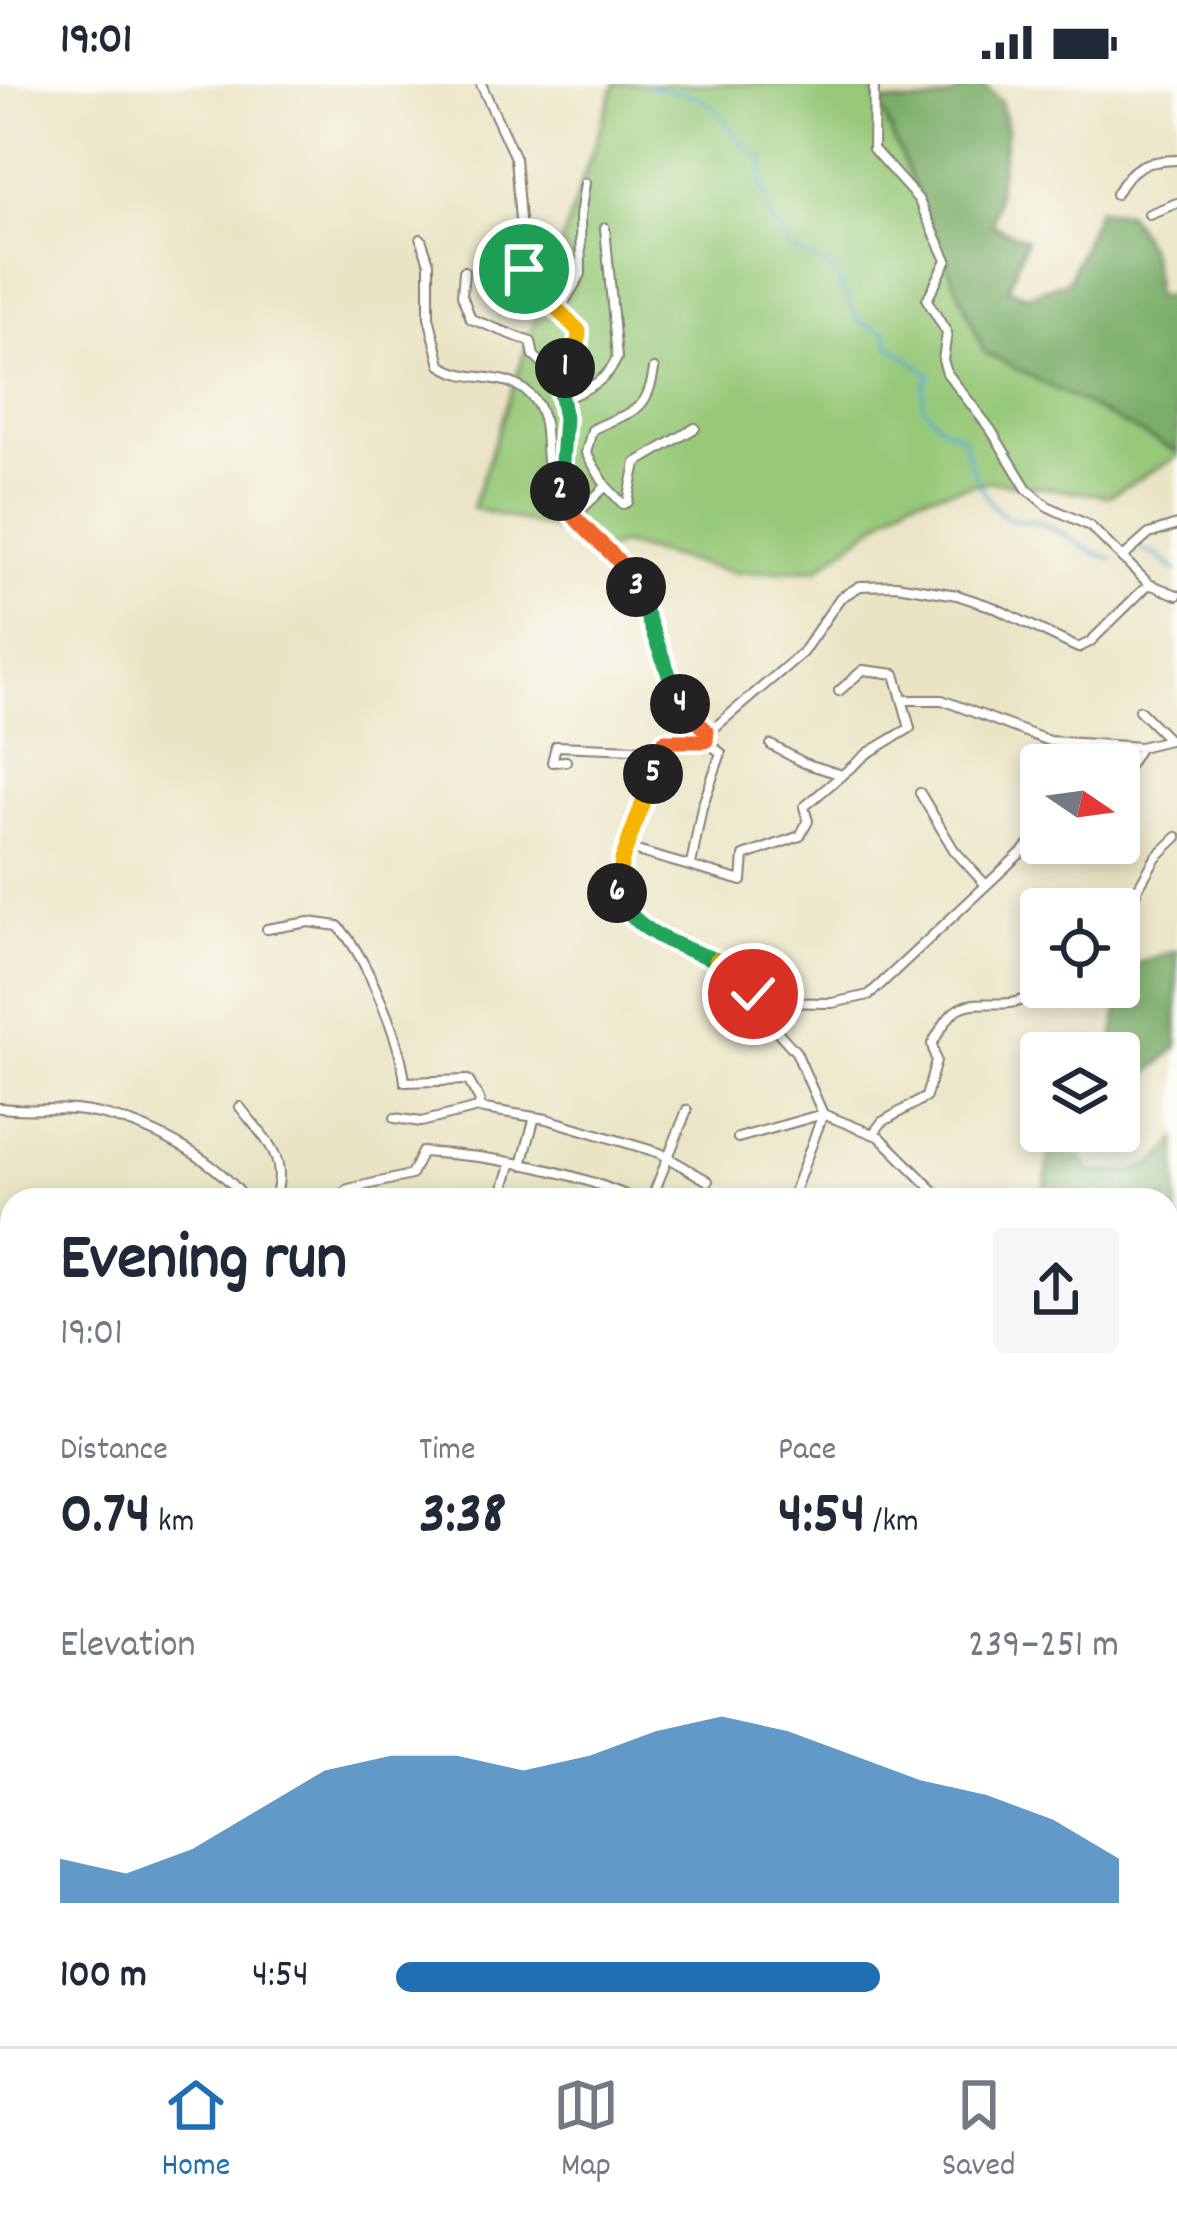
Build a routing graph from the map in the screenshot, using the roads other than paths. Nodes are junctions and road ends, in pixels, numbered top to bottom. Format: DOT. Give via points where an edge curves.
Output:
graph roads {
  1 [pos="481,84"];
  2 [pos="874,84"];
  3 [pos="1177,160"];
  4 [pos="585,183"];
  5 [pos="1116,194"];
  6 [pos="1177,203"];
  7 [pos="1149,214"];
  8 [pos="605,228"];
  9 [pos="422,238"];
  10 [pos="464,272"];
  11 [pos="560,311"];
  12 [pos="654,369"];
  13 [pos="560,380"];
  14 [pos="562,400"];
  15 [pos="695,428"];
  16 [pos="606,486"];
  17 [pos="560,494"];
  18 [pos="575,516"];
  19 [pos="1177,525"];
  20 [pos="1122,558"];
  21 [pos="1149,584"];
  22 [pos="1177,595"];
  23 [pos="838,692"];
  24 [pos="904,700"];
  25 [pos="1138,710"];
  26 [pos="706,736"];
  27 [pos="1173,738"];
  28 [pos="1101,744"];
  29 [pos="771,745"];
  30 [pos="1140,747"];
  31 [pos="661,750"];
  32 [pos="566,761"];
  33 [pos="842,776"];
  34 [pos="920,794"];
  35 [pos="1177,837"];
  36 [pos="626,848"];
  37 [pos="1020,853"];
  38 [pos="691,865"];
  39 [pos="985,884"];
  40 [pos="1138,888"];
  41 [pos="267,928"];
  42 [pos="1020,1000"];
  43 [pos="759,1002"];
  44 [pos="240,1107"];
  45 [pos="0,1108"];
  46 [pos="478,1108"];
  47 [pos="687,1110"];
  48 [pos="823,1114"];
  49 [pos="394,1118"];
  50 [pos="534,1120"];
  51 [pos="873,1134"];
  52 [pos="738,1138"];
  53 [pos="669,1159"];
  54 [pos="517,1164"];
  55 [pos="708,1181"];
  56 [pos="235,1188"];
  57 [pos="278,1188"];
  58 [pos="352,1188"];
  59 [pos="506,1188"];
  60 [pos="597,1188"];
  61 [pos="656,1188"];
  62 [pos="795,1188"];
  63 [pos="931,1188"];
  1 -- 11 [label="street" via="514,158 524,269"];
  2 -- 20 [label="street" via="873,149 918,199 947,260 927,299 947,332 947,373 1027,489 1090,526"];
  3 -- 5 [label="street" via="1139,163"];
  4 -- 11 [label="street" via="581,274"];
  6 -- 7 [label="street"];
  8 -- 14 [label="street" via="617,358 595,386"];
  9 -- 17 [label="street" via="441,365 527,392 543,415 547,467"];
  10 -- 13 [label="street" via="471,319 531,342 534,356"];
  11 -- 13 [label="street" via="580,340"];
  12 -- 16 [label="street" via="635,413 590,435 586,453"];
  13 -- 14 [label="street"];
  14 -- 17 [label="street"];
  15 -- 16 [label="street" via="636,463 628,502"];
  16 -- 18 [label="street"];
  17 -- 18 [label="street"];
  18 -- 26 [label="street" via="631,576 682,708"];
  19 -- 20 [label="street" via="1149,534"];
  20 -- 21 [label="street"];
  21 -- 22 [label="street"];
  21 -- 26 [label="street" via="1078,648 957,595 860,586 839,598 802,653"];
  23 -- 24 [label="street" via="863,670 879,669 895,674"];
  24 -- 28 [label="street" via="942,700 1049,740"];
  24 -- 33 [label="street" via="910,728"];
  25 -- 27 [label="street"];
  26 -- 31 [label="street" via="668,740"];
  26 -- 38 [label="street" via="722,753"];
  27 -- 30 [label="street"];
  29 -- 33 [label="street"];
  31 -- 32 [label="street" via="556,746 552,762"];
  31 -- 36 [label="street"];
  33 -- 38 [label="street" via="804,807 800,836 744,856 742,881"];
  34 -- 39 [label="street"];
  35 -- 40 [label="street"];
  36 -- 38 [label="street"];
  36 -- 43 [label="street" via="616,890 621,903 660,938 730,965"];
  37 -- 39 [label="street"];
  39 -- 43 [label="street" via="869,995"];
  41 -- 46 [label="street" via="338,926 368,973 404,1082 468,1080"];
  42 -- 51 [label="street" via="953,1013 932,1044 926,1097"];
  43 -- 48 [label="street" via="804,1066"];
  44 -- 57 [label="street" via="276,1155"];
  45 -- 56 [label="street" via="114,1119 210,1162"];
  46 -- 49 [label="street" via="421,1122"];
  46 -- 50 [label="street"];
  47 -- 53 [label="street"];
  48 -- 51 [label="street"];
  48 -- 52 [label="street"];
  48 -- 62 [label="street"];
  50 -- 53 [label="street" via="612,1136"];
  50 -- 54 [label="street"];
  51 -- 63 [label="street"];
  53 -- 55 [label="street"];
  53 -- 61 [label="street"];
  54 -- 58 [label="street" via="422,1152 411,1175"];
  54 -- 59 [label="street"];
  54 -- 60 [label="street"];
}
